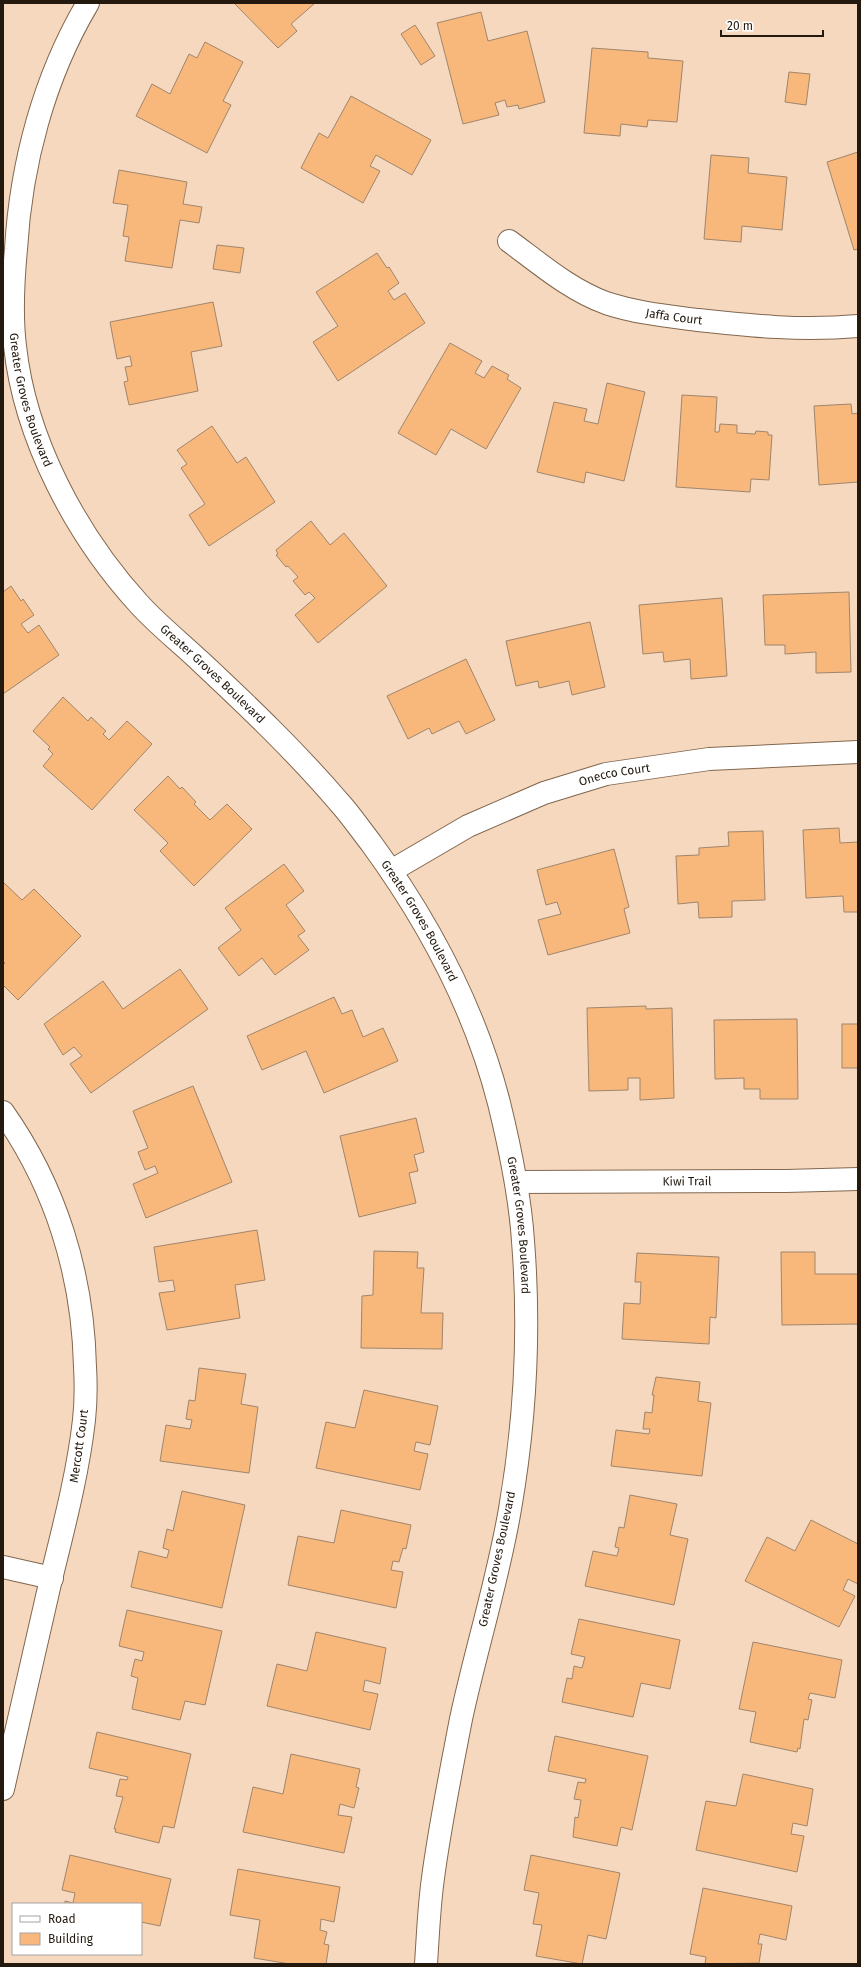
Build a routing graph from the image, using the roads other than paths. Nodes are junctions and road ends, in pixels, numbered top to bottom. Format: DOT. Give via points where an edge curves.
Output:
graph roads {
  1 [pos="88,3"];
  2 [pos="509,241"];
  3 [pos="8,291"];
  4 [pos="858,326"];
  5 [pos="858,752"];
  6 [pos="391,871"];
  7 [pos="3,1112"];
  8 [pos="858,1179"];
  9 [pos="516,1182"];
  10 [pos="3,1567"];
  11 [pos="52,1578"];
  12 [pos="3,1789"];
  13 [pos="426,1964"];
  1 -- 3 [label="street, Greater Groves Boulevard" via="49,82 29,152"];
  2 -- 4 [label="street, Jaffa Court" via="568,283 605,303 645,314 766,328 825,329"];
  3 -- 6 [label="street, Greater Groves Boulevard" via="22,392 41,448 67,502 109,568 142,607 300,759 343,806"];
  5 -- 6 [label="street, Onecco Court" via="709,759 606,774 544,794 468,826"];
  6 -- 9 [label="street, Greater Groves Boulevard" via="443,957 477,1033 498,1100"];
  7 -- 11 [label="street, Mercott Court" via="18,1132 51,1198 77,1283 84,1332 84,1419 74,1481"];
  8 -- 9 [label="street, Kiwi Trail" via="786,1182"];
  9 -- 13 [label="street, Greater Groves Boulevard" via="523,1237 527,1317 522,1418 510,1510 462,1717 432,1880"];
  10 -- 11 [label="street"];
  11 -- 12 [label="street, Mercott Court"];
}
